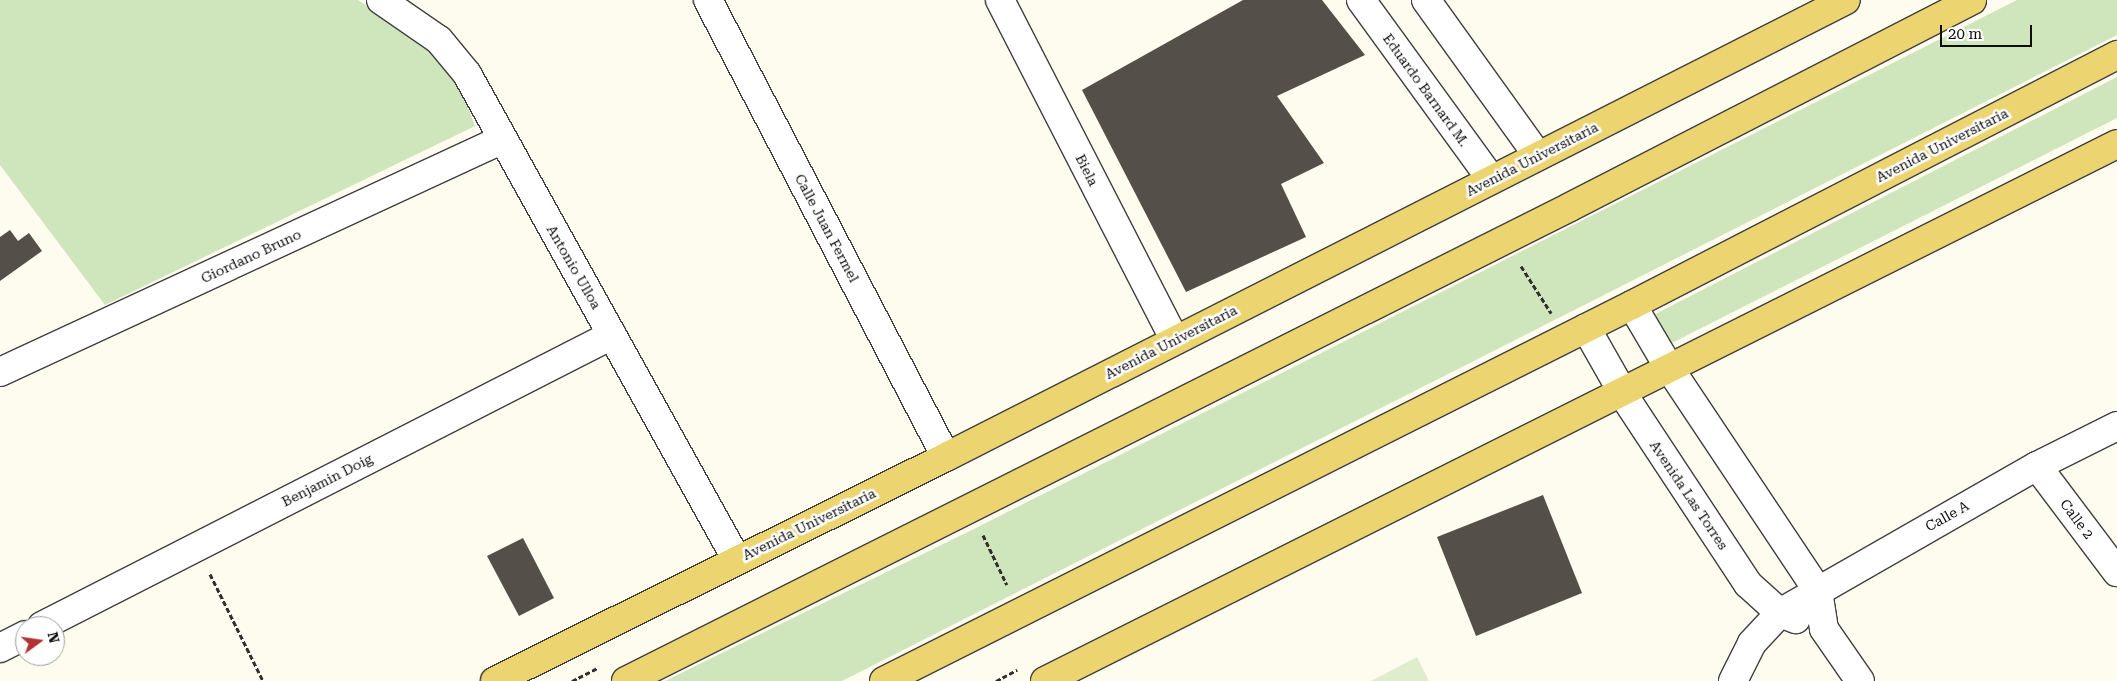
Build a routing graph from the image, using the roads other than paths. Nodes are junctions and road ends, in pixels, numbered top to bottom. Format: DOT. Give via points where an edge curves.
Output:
graph roads {
  1 [pos="708,0"];
  2 [pos="1000,0"];
  3 [pos="1361,0"];
  4 [pos="1426,0"];
  5 [pos="1846,0"];
  6 [pos="1972,0"];
  7 [pos="385,1"];
  8 [pos="2117,56"];
  9 [pos="501,140"];
  10 [pos="2117,144"];
  11 [pos="1538,156"];
  12 [pos="1491,179"];
  13 [pos="1632,305"];
  14 [pos="1586,328"];
  15 [pos="612,335"];
  16 [pos="1175,340"];
  17 [pos="1668,366"];
  18 [pos="0,372"];
  19 [pos="1620,391"];
  20 [pos="2117,426"];
  21 [pos="946,457"];
  22 [pos="2037,466"];
  23 [pos="737,560"];
  24 [pos="2117,572"];
  25 [pos="1818,591"];
  26 [pos="1780,612"];
  27 [pos="61,616"];
  28 [pos="1824,629"];
  29 [pos="15,640"];
  30 [pos="0,648"];
  31 [pos="1054,679"];
  32 [pos="495,681"];
  33 [pos="626,681"];
  34 [pos="884,681"];
  35 [pos="1733,681"];
  36 [pos="1860,681"];
  1 -- 21 [label="street, Calle Juan Fermel"];
  2 -- 16 [label="street, Biela"];
  3 -- 12 [label="street, Eduardo Barnard M."];
  4 -- 11 [label="street"];
  5 -- 11 [label="main road, Avenida Universitaria"];
  6 -- 33 [label="main road" via="1570,207"];
  7 -- 9 [label="street, Antonio Ulloa" via="439,40 467,74"];
  8 -- 13 [label="main road, Avenida Universitaria"];
  9 -- 15 [label="street, Antonio Ulloa"];
  9 -- 18 [label="street, Giordano Bruno"];
  10 -- 17 [label="main road"];
  11 -- 12 [label="main road, Avenida Universitaria"];
  12 -- 16 [label="main road, Avenida Universitaria"];
  13 -- 14 [label="main road, Avenida Universitaria"];
  13 -- 17 [label="street"];
  14 -- 19 [label="street, Avenida Las Torres"];
  14 -- 34 [label="main road, Avenida Universitaria"];
  15 -- 23 [label="street, Antonio Ulloa"];
  15 -- 27 [label="street, Benjamin Doig"];
  16 -- 21 [label="main road, Avenida Universitaria"];
  17 -- 19 [label="main road"];
  17 -- 25 [label="street"];
  19 -- 26 [label="street, Avenida Las Torres" via="1748,584"];
  19 -- 31 [label="main road"];
  20 -- 22 [label="street, Calle A"];
  21 -- 23 [label="main road, Avenida Universitaria"];
  22 -- 24 [label="street, Calle 2"];
  22 -- 25 [label="street, Calle A"];
  23 -- 32 [label="main road, Avenida Universitaria"];
  25 -- 26 [label="street, Calle A"];
  25 -- 28 [label="street"];
  26 -- 28 [label="street, Avenida Las Torres"];
  26 -- 35 [label="street, Calle A" via="1752,643"];
  28 -- 36 [label="street"];
  29 -- 30 [label="street"];
}
